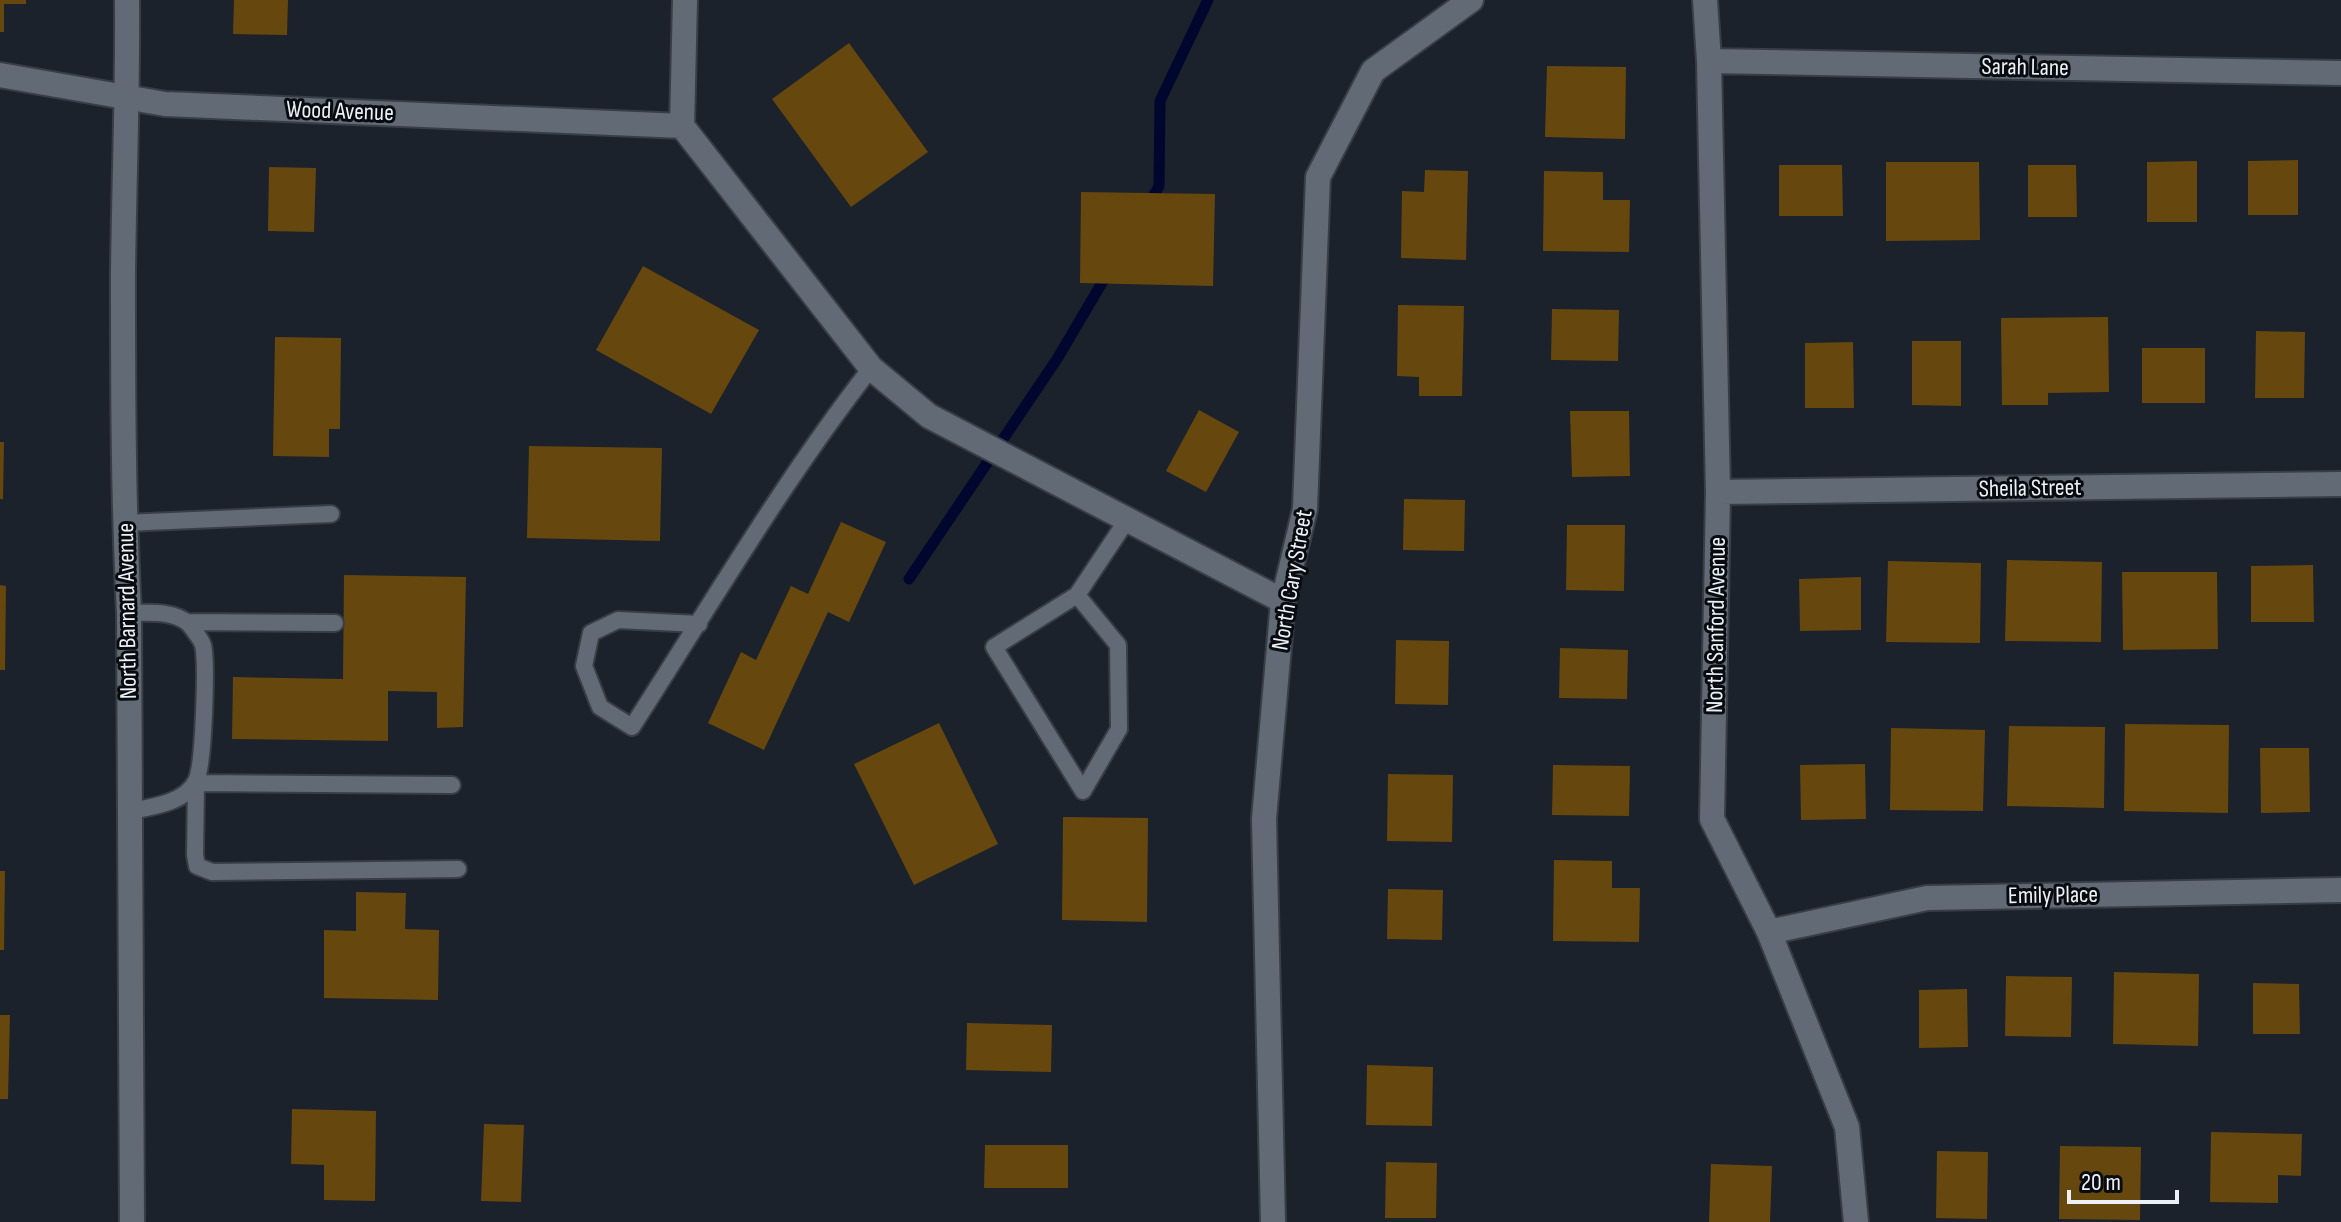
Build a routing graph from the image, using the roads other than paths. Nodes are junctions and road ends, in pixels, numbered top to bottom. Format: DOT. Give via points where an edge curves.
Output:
graph roads {
  1 [pos="127,0"];
  2 [pos="685,0"];
  3 [pos="1471,0"];
  4 [pos="1705,0"];
  5 [pos="1709,61"];
  6 [pos="2341,73"];
  7 [pos="0,75"];
  8 [pos="128,99"];
  9 [pos="682,126"];
  10 [pos="871,368"];
  11 [pos="2341,484"];
  12 [pos="1718,492"];
  13 [pos="331,514"];
  14 [pos="1127,520"];
  15 [pos="125,523"];
  16 [pos="1077,595"];
  17 [pos="1283,601"];
  18 [pos="129,613"];
  19 [pos="187,622"];
  20 [pos="335,623"];
  21 [pos="699,624"];
  22 [pos="196,783"];
  23 [pos="452,785"];
  24 [pos="130,811"];
  25 [pos="458,869"];
  26 [pos="2341,890"];
  27 [pos="1769,932"];
  28 [pos="132,1222"];
  29 [pos="1273,1222"];
  30 [pos="1856,1222"];
  1 -- 8 [label="street, North Barnard Avenue"];
  2 -- 9 [label="street"];
  3 -- 17 [label="street, North Cary Street" via="1373,71 1318,177 1305,509"];
  4 -- 5 [label="street, North Sanford Avenue"];
  5 -- 6 [label="street, Sarah Lane"];
  5 -- 12 [label="street, North Sanford Avenue"];
  7 -- 8 [label="street, Wood Avenue"];
  8 -- 9 [label="street, Wood Avenue"];
  8 -- 15 [label="street, North Barnard Avenue"];
  9 -- 10 [label="street"];
  10 -- 14 [label="street" via="929,416"];
  10 -- 21 [label="lane" via="828,423"];
  11 -- 12 [label="street, Sheila Street"];
  12 -- 27 [label="street, North Sanford Avenue" via="1712,819"];
  13 -- 15 [label="lane"];
  14 -- 16 [label="lane"];
  14 -- 17 [label="street"];
  15 -- 18 [label="street, North Barnard Avenue"];
  16 -- 16 [label="lane" via="994,647 1083,791 1119,729 1118,645"];
  17 -- 29 [label="street, North Cary Street" via="1264,819"];
  18 -- 19 [label="lane" via="167,613"];
  18 -- 24 [label="street, North Barnard Avenue"];
  19 -- 20 [label="lane"];
  19 -- 22 [label="lane" via="203,643 202,753"];
  21 -- 21 [label="lane" via="632,727 600,707 584,666 591,633 618,620"];
  22 -- 23 [label="lane"];
  22 -- 24 [label="lane" via="171,802"];
  22 -- 25 [label="lane" via="195,855 197,866 212,872"];
  24 -- 28 [label="street, North Barnard Avenue"];
  26 -- 27 [label="street, Emily Place" via="1927,898"];
  27 -- 30 [label="street, North Sanford Avenue" via="1847,1127"];
}
